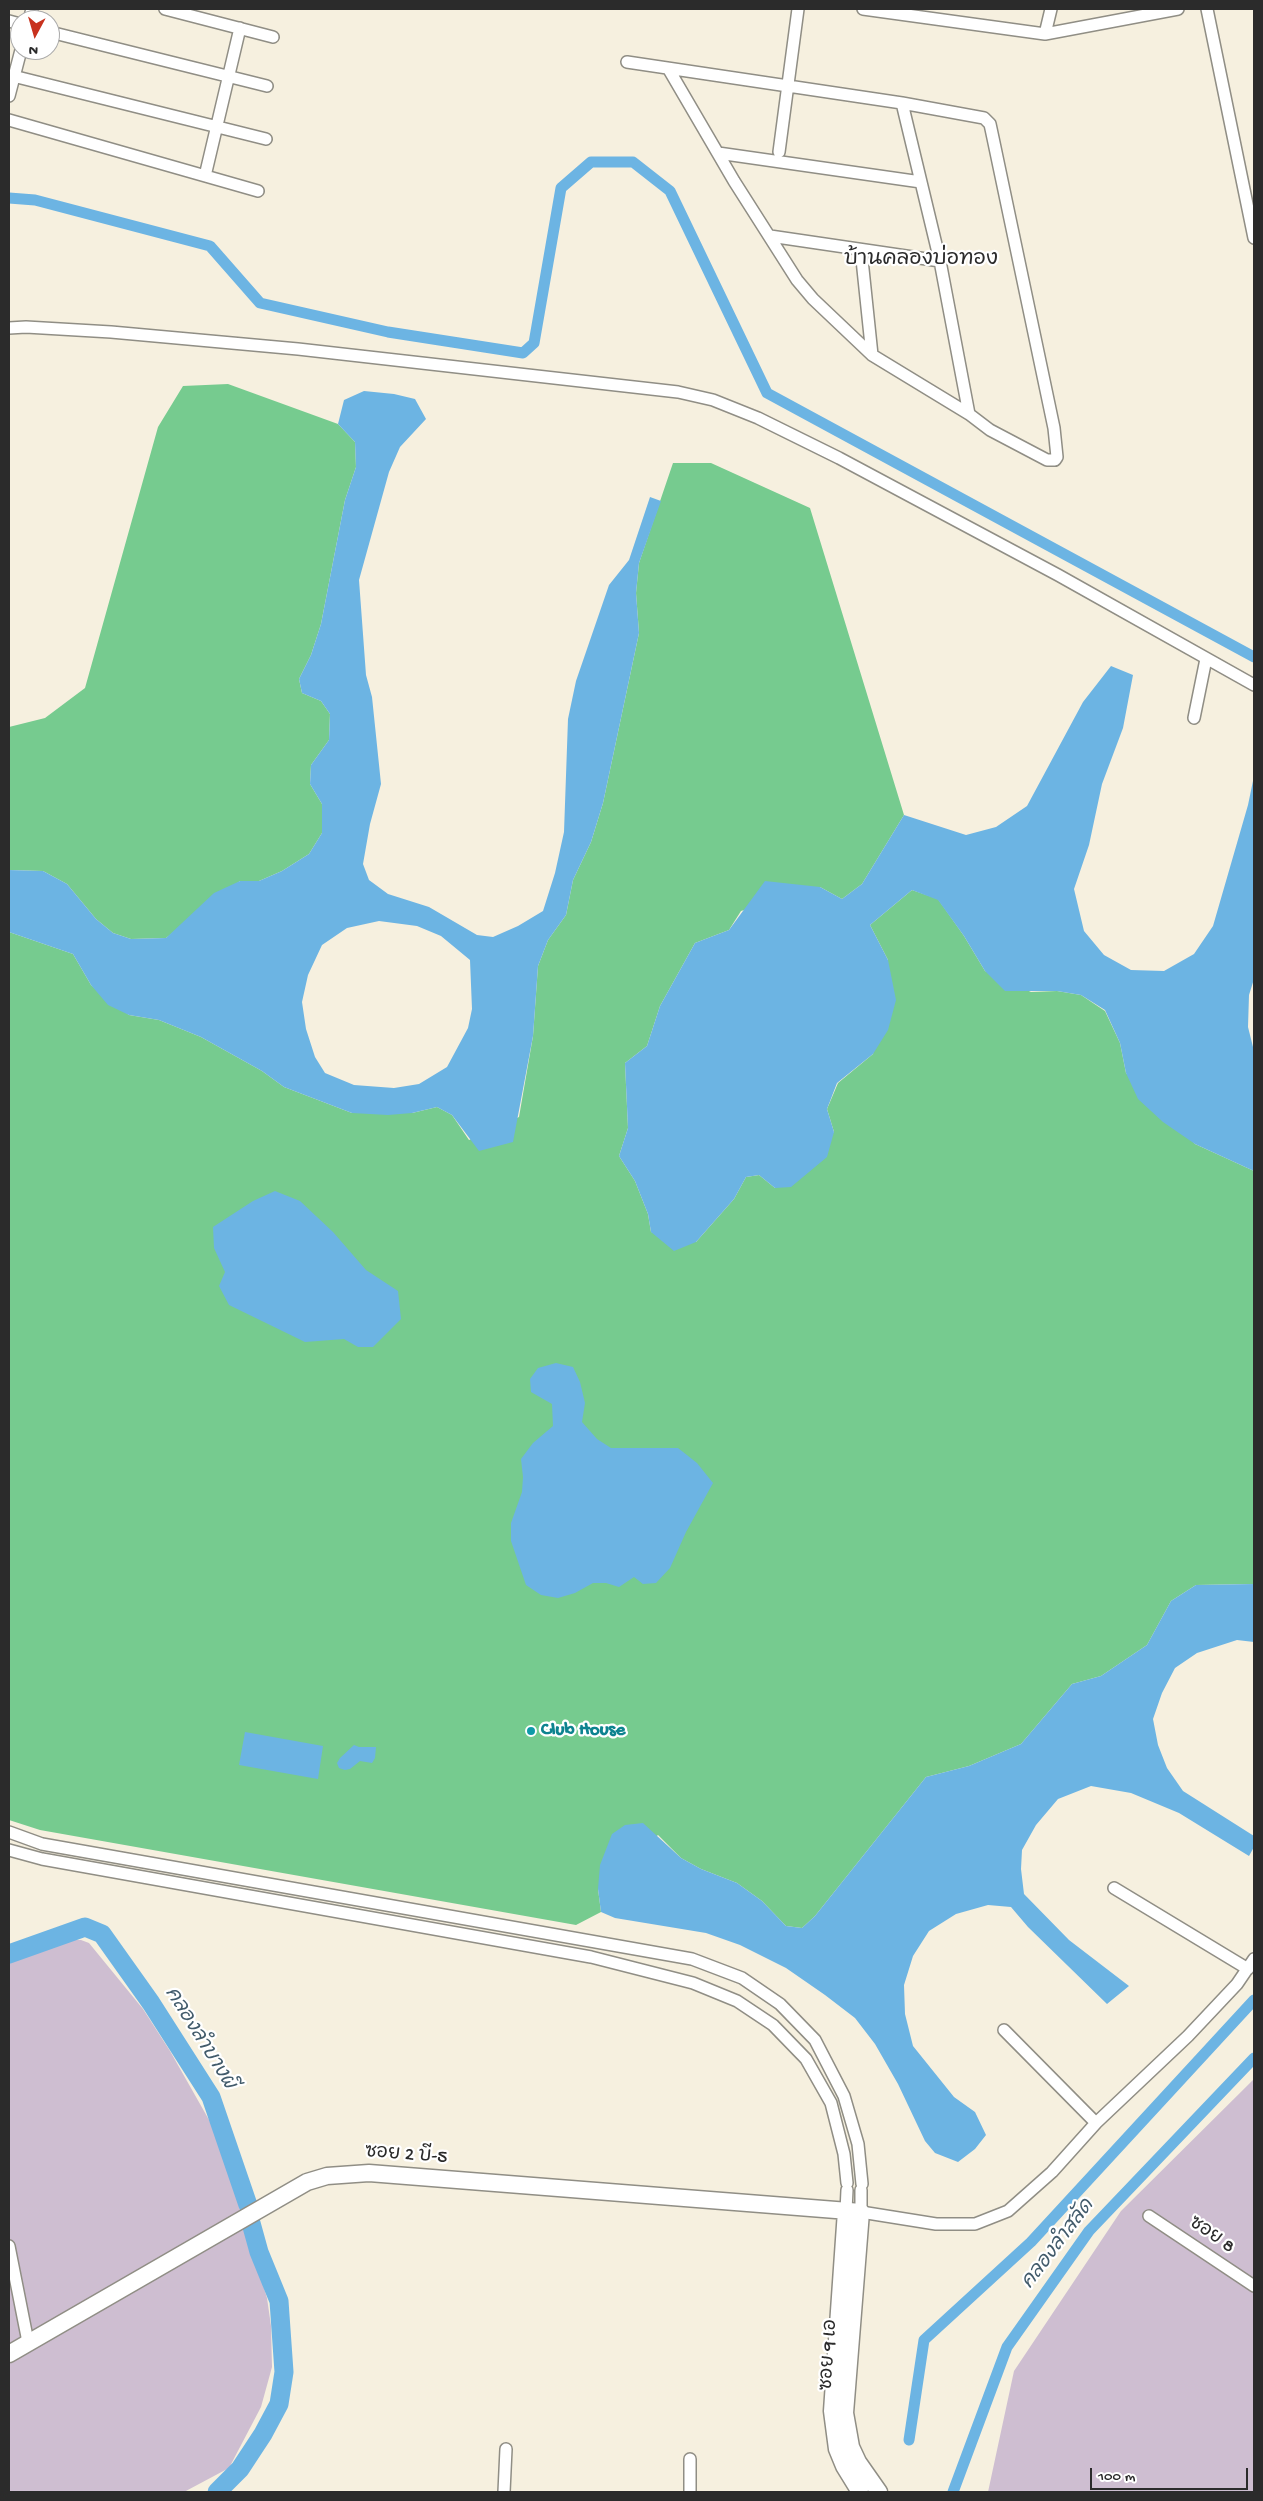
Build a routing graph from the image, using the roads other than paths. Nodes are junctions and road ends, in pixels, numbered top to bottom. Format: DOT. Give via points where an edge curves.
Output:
graph roads {
  1 [pos="164,9"];
  2 [pos="798,9"];
  3 [pos="863,9"];
  4 [pos="1051,9"];
  5 [pos="1178,9"];
  6 [pos="1207,9"];
  7 [pos="240,28"];
  8 [pos="60,34"];
  9 [pos="1045,34"];
  10 [pos="273,37"];
  11 [pos="17,60"];
  12 [pos="627,62"];
  13 [pos="668,68"];
  14 [pos="11,76"];
  15 [pos="229,76"];
  16 [pos="267,86"];
  17 [pos="786,86"];
  18 [pos="9,96"];
  19 [pos="902,103"];
  20 [pos="9,120"];
  21 [pos="216,127"];
  22 [pos="266,140"];
  23 [pos="778,152"];
  24 [pos="718,154"];
  25 [pos="205,176"];
  26 [pos="921,182"];
  27 [pos="258,191"];
  28 [pos="770,236"];
  29 [pos="1254,238"];
  30 [pos="861,250"];
  31 [pos="940,261"];
  32 [pos="9,328"];
  33 [pos="872,356"];
  34 [pos="969,414"];
  35 [pos="1206,659"];
  36 [pos="1254,685"];
  37 [pos="1194,718"];
  38 [pos="9,1832"];
  39 [pos="9,1850"];
  40 [pos="1114,1888"];
  41 [pos="1251,1964"];
  42 [pos="1004,2030"];
  43 [pos="1096,2123"];
  44 [pos="853,2211"];
  45 [pos="1149,2216"];
  46 [pos="9,2246"];
  47 [pos="1254,2286"];
  48 [pos="28,2342"];
  49 [pos="9,2354"];
  50 [pos="839,2412"];
  51 [pos="506,2449"];
  52 [pos="690,2459"];
  53 [pos="504,2492"];
  54 [pos="690,2492"];
  55 [pos="860,2492"];
  56 [pos="879,2492"];
  1 -- 7 [label="street"];
  2 -- 17 [label="street"];
  3 -- 9 [label="street"];
  4 -- 9 [label="street"];
  5 -- 9 [label="street"];
  6 -- 29 [label="street"];
  7 -- 10 [label="street"];
  7 -- 15 [label="street"];
  8 -- 15 [label="street"];
  11 -- 14 [label="street"];
  12 -- 13 [label="street"];
  13 -- 17 [label="street"];
  13 -- 24 [label="street"];
  14 -- 18 [label="street"];
  14 -- 21 [label="street"];
  15 -- 16 [label="street"];
  15 -- 21 [label="street"];
  17 -- 19 [label="street"];
  17 -- 23 [label="street"];
  19 -- 26 [label="street"];
  19 -- 34 [label="street" via="984,118 990,124 1054,428 1057,457 1052,460 1042,457 990,430"];
  20 -- 25 [label="street"];
  21 -- 22 [label="street"];
  21 -- 25 [label="street"];
  24 -- 26 [label="street"];
  24 -- 28 [label="street"];
  25 -- 27 [label="street"];
  26 -- 31 [label="street"];
  28 -- 30 [label="street"];
  28 -- 33 [label="street" via="813,300"];
  30 -- 31 [label="street"];
  30 -- 33 [label="street"];
  31 -- 34 [label="street"];
  32 -- 35 [label="street" via="26,326 111,332 298,349 678,392 713,400 839,458 1058,575"];
  33 -- 34 [label="street"];
  35 -- 36 [label="street"];
  35 -- 37 [label="street"];
  38 -- 44 [label="street" via="42,1844 692,1958 742,1978 780,2004 815,2040 844,2096 858,2144 861,2187"];
  39 -- 44 [label="street" via="42,1859 591,1957 692,1983 737,2001 766,2020 806,2059 832,2103"];
  40 -- 41 [label="street"];
  41 -- 43 [label="street" via="1237,1984 1188,2036"];
  42 -- 43 [label="street"];
  43 -- 44 [label="street" via="1052,2172 1008,2212 975,2224 936,2224"];
  44 -- 48 [label="street, ซอย 2 บี-5" via="369,2173 327,2176 307,2182"];
  44 -- 50 [label="street, ซอย 9 เอ"];
  45 -- 47 [label="street, ซอย 8"];
  46 -- 48 [label="street"];
  48 -- 49 [label="street, ซอย 2 บี-5"];
  50 -- 55 [label="street, ซอย 9 เอ" via="837,2449"];
  50 -- 56 [label="street, ซอย 9 เอ" via="858,2462"];
  51 -- 53 [label="street"];
  52 -- 54 [label="street"];
}
